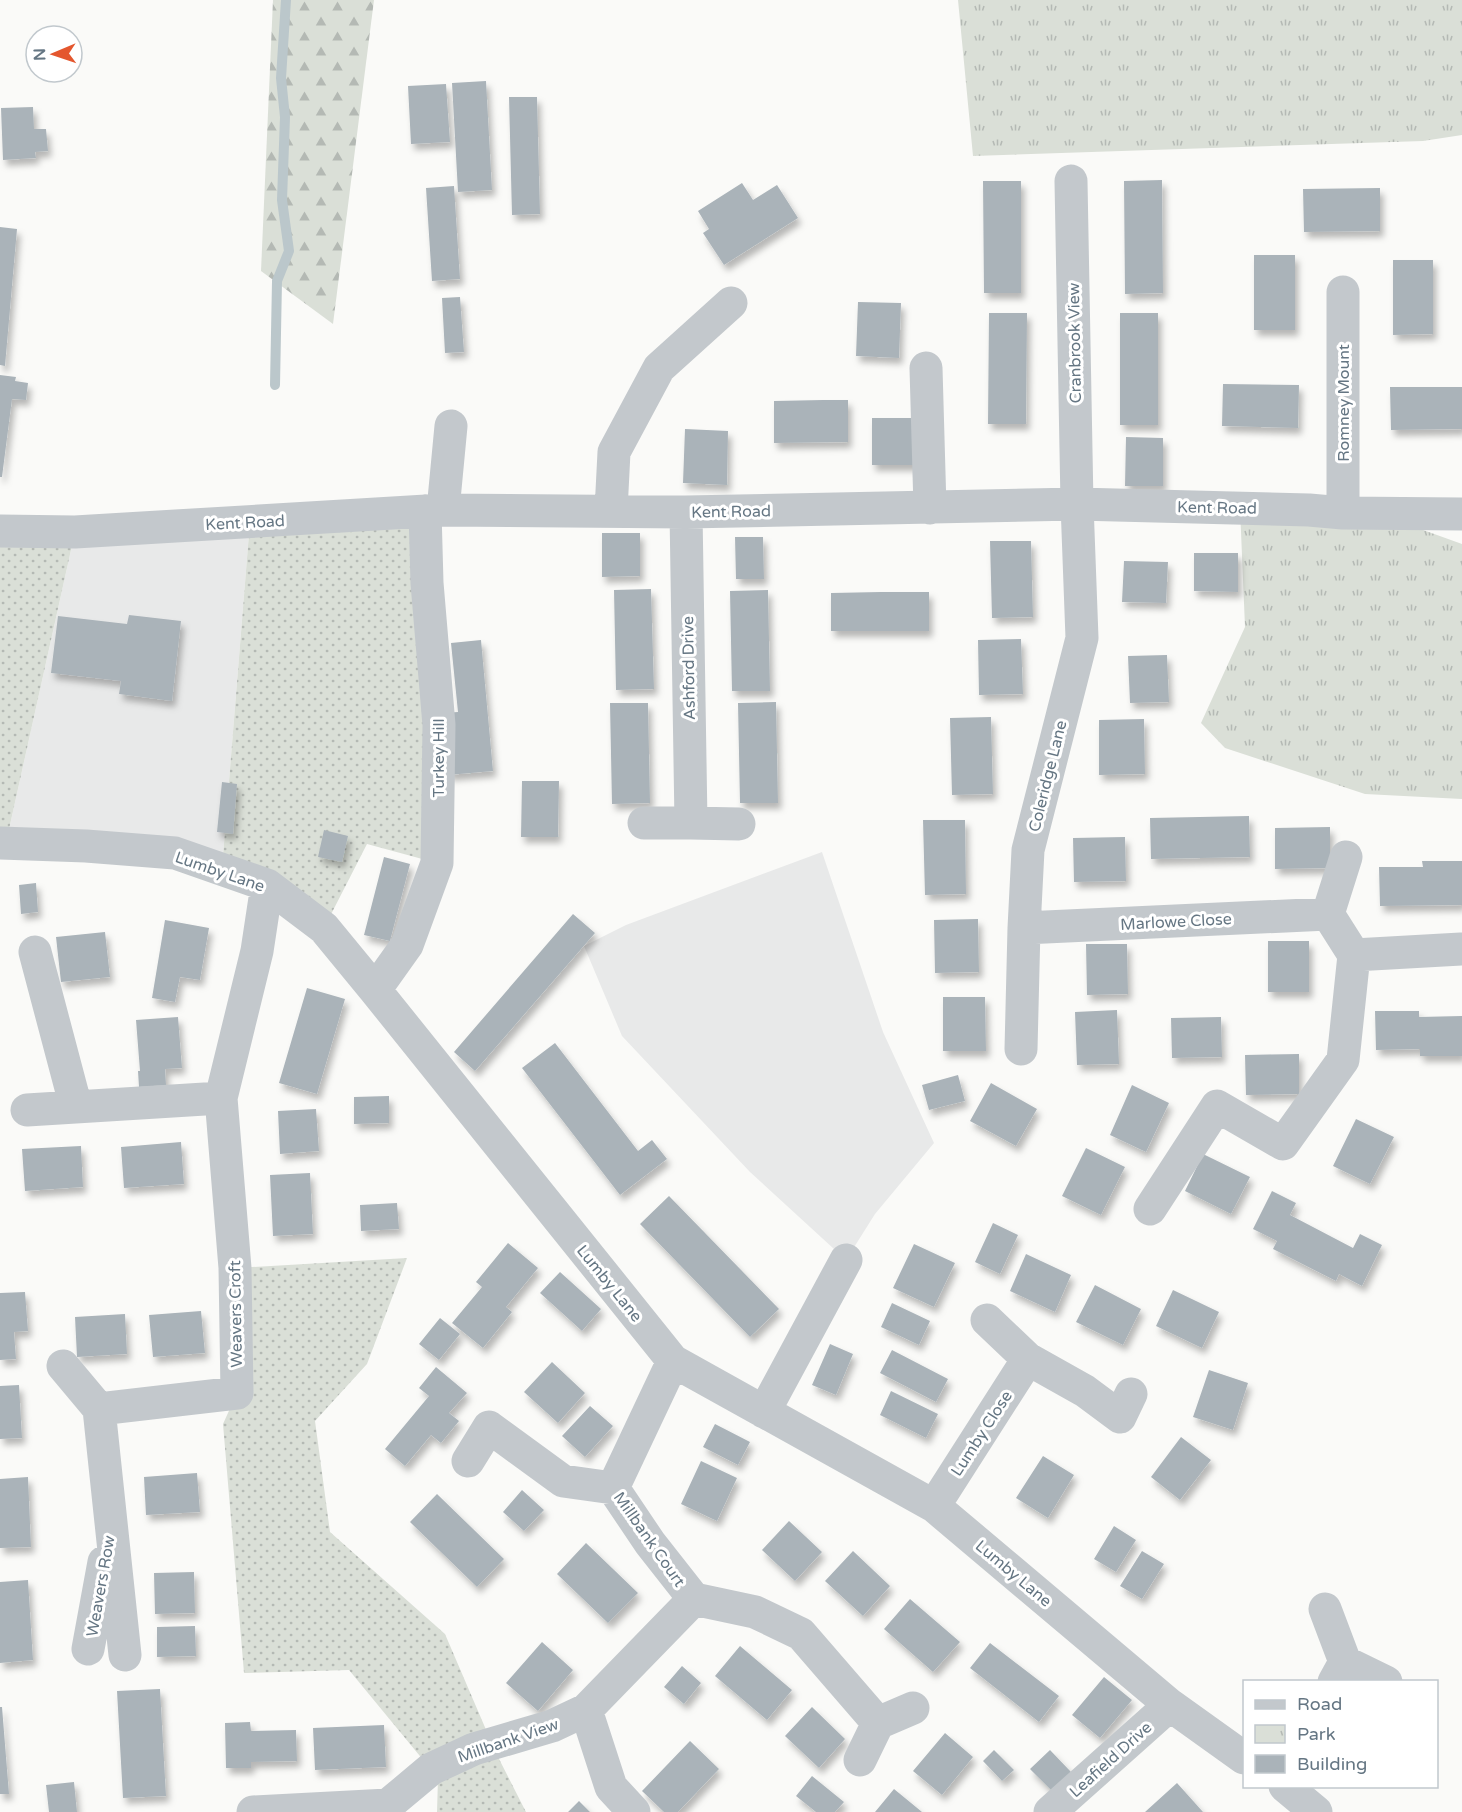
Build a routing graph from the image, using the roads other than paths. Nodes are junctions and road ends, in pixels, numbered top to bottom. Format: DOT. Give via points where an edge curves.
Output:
graph roads {
  1 [pos="1071,181"];
  2 [pos="1342,292"];
  3 [pos="731,303"];
  4 [pos="926,368"];
  5 [pos="451,426"];
  6 [pos="1077,504"];
  7 [pos="930,508"];
  8 [pos="434,511"];
  9 [pos="611,511"];
  10 [pos="686,512"];
  11 [pos="1342,513"];
  12 [pos="1462,514"];
  13 [pos="0,531"];
  14 [pos="644,823"];
  15 [pos="691,823"];
  16 [pos="739,824"];
  17 [pos="0,843"];
  18 [pos="1346,857"];
  19 [pos="267,885"];
  20 [pos="1328,914"];
  21 [pos="1024,928"];
  22 [pos="1461,949"];
  23 [pos="35,952"];
  24 [pos="1354,955"];
  25 [pos="375,990"];
  26 [pos="1021,1049"];
  27 [pos="221,1098"];
  28 [pos="76,1107"];
  29 [pos="27,1110"];
  30 [pos="1150,1209"];
  31 [pos="846,1260"];
  32 [pos="987,1320"];
  33 [pos="1028,1359"];
  34 [pos="673,1361"];
  35 [pos="63,1366"];
  36 [pos="1131,1394"];
  37 [pos="99,1409"];
  38 [pos="764,1412"];
  39 [pos="468,1461"];
  40 [pos="613,1488"];
  41 [pos="934,1506"];
  42 [pos="111,1523"];
  43 [pos="694,1599"];
  44 [pos="1325,1609"];
  45 [pos="88,1649"];
  46 [pos="125,1655"];
  47 [pos="1339,1672"];
  48 [pos="1377,1680"];
  49 [pos="1170,1705"];
  50 [pos="913,1708"];
  51 [pos="586,1710"];
  52 [pos="878,1723"];
  53 [pos="1243,1757"];
  54 [pos="860,1760"];
  55 [pos="1287,1788"];
  56 [pos="389,1808"];
  57 [pos="253,1812"];
  58 [pos="634,1812"];
  59 [pos="1050,1812"];
  60 [pos="1317,1812"];
  1 -- 6 [label="street, Cranbrook View"];
  2 -- 11 [label="street, Romney Mount"];
  3 -- 9 [label="street" via="658,368 614,452"];
  4 -- 7 [label="street"];
  5 -- 8 [label="street, Turkey Hill"];
  6 -- 7 [label="street, Kent Road"];
  6 -- 11 [label="street, Kent Road"];
  6 -- 21 [label="street, Coleridge Lane" via="1082,638 1028,850"];
  7 -- 10 [label="street, Kent Road"];
  8 -- 9 [label="street, Kent Road"];
  8 -- 13 [label="street, Kent Road" via="75,532"];
  8 -- 25 [label="street, Turkey Hill" via="427,583 439,725 437,863 407,945"];
  9 -- 10 [label="street, Kent Road"];
  10 -- 15 [label="street, Ashford Drive"];
  11 -- 12 [label="street, Kent Road"];
  14 -- 15 [label="street"];
  15 -- 16 [label="street"];
  17 -- 19 [label="street, Lumby Lane" via="175,853"];
  18 -- 20 [label="street"];
  19 -- 25 [label="street, Lumby Lane" via="324,928"];
  19 -- 27 [label="street, Weavers Croft" via="257,951"];
  20 -- 21 [label="street, Marlowe Close"];
  20 -- 24 [label="street"];
  21 -- 26 [label="street, Coleridge Lane"];
  22 -- 24 [label="street"];
  23 -- 28 [label="street"];
  24 -- 30 [label="street" via="1343,1060 1283,1144 1217,1106"];
  25 -- 34 [label="street, Lumby Lane"];
  27 -- 28 [label="street"];
  27 -- 37 [label="street, Weavers Croft" via="236,1268 237,1393"];
  28 -- 29 [label="street"];
  31 -- 38 [label="street"];
  32 -- 33 [label="street"];
  33 -- 36 [label="street" via="1085,1391 1120,1417"];
  33 -- 41 [label="street, Lumby Close"];
  34 -- 38 [label="street, Lumby Lane"];
  34 -- 40 [label="street, Millbank Court"];
  35 -- 37 [label="street"];
  37 -- 42 [label="street"];
  38 -- 41 [label="street, Lumby Lane"];
  39 -- 40 [label="street" via="489,1427 563,1481"];
  40 -- 43 [label="street, Millbank Court"];
  41 -- 49 [label="street, Lumby Lane"];
  42 -- 45 [label="street, Weavers Row"];
  42 -- 46 [label="street"];
  43 -- 51 [label="street, Millbank View"];
  43 -- 52 [label="street, Millbank Court" via="755,1612 801,1634"];
  44 -- 47 [label="street"];
  47 -- 48 [label="street"];
  49 -- 53 [label="street, Lumby Lane"];
  49 -- 59 [label="street, Leafield Drive"];
  50 -- 52 [label="street"];
  51 -- 56 [label="street, Millbank View" via="552,1726 474,1749 431,1769"];
  51 -- 58 [label="street" via="611,1787"];
  52 -- 54 [label="street"];
  55 -- 60 [label="street"];
  56 -- 57 [label="street, Millbank View"];
}
